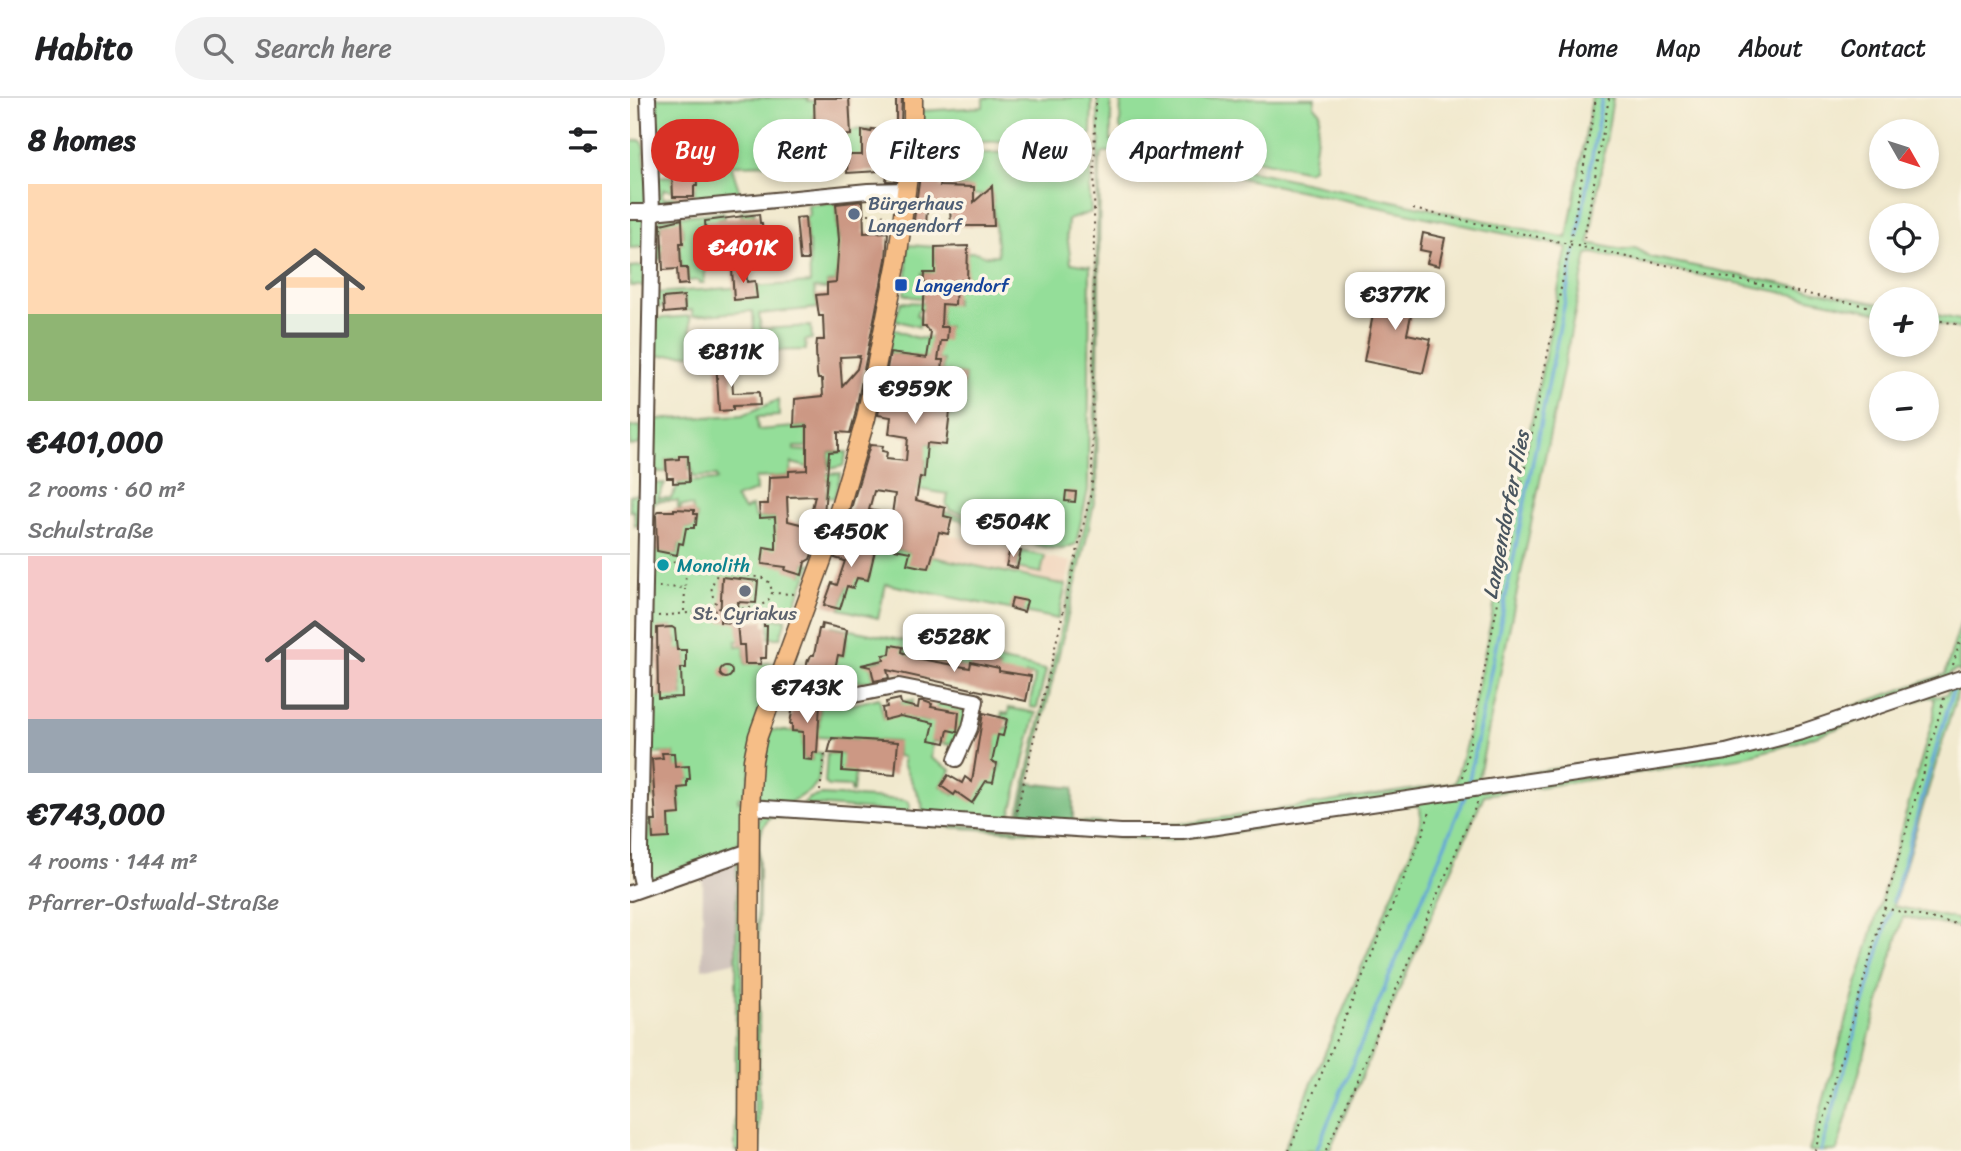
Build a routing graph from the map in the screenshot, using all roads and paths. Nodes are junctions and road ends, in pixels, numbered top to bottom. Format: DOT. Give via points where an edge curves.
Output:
graph roads {
  1 [pos="648,98"];
  2 [pos="913,98"];
  3 [pos="1095,98"];
  4 [pos="1596,98"];
  5 [pos="1609,98"];
  6 [pos="905,190"];
  7 [pos="1413,209"];
  8 [pos="630,212"];
  9 [pos="652,212"];
  10 [pos="868,214"];
  11 [pos="903,215"];
  12 [pos="1570,243"];
  13 [pos="1583,246"];
  14 [pos="1869,307"];
  15 [pos="1939,320"];
  16 [pos="1961,325"];
  17 [pos="657,559"];
  18 [pos="687,564"];
  19 [pos="719,570"];
  20 [pos="645,587"];
  21 [pos="685,588"];
  22 [pos="772,593"];
  23 [pos="799,595"];
  24 [pos="720,610"];
  25 [pos="684,613"];
  26 [pos="656,616"];
  27 [pos="1961,638"];
  28 [pos="1954,680"];
  29 [pos="776,687"];
  30 [pos="825,753"];
  31 [pos="956,759"];
  32 [pos="1483,788"];
  33 [pos="820,791"];
  34 [pos="1461,791"];
  35 [pos="1436,794"];
  36 [pos="750,807"];
  37 [pos="1014,826"];
  38 [pos="749,851"];
  39 [pos="636,891"];
  40 [pos="1883,908"];
  41 [pos="1961,925"];
  42 [pos="748,1151"];
  43 [pos="1289,1151"];
  44 [pos="1326,1151"];
  45 [pos="1815,1151"];
  1 -- 9 [label="street"];
  2 -- 6 [label="main road"];
  3 -- 37 [label="path" via="1092,488"];
  4 -- 12 [label="path"];
  5 -- 13 [label="path"];
  6 -- 9 [label="street"];
  6 -- 11 [label="main road"];
  7 -- 12 [label="path"];
  8 -- 9 [label="street"];
  9 -- 20 [label="street"];
  10 -- 11 [label="path"];
  11 -- 29 [label="main road" via="862,434 834,530"];
  12 -- 13 [label="path"];
  12 -- 34 [label="path"];
  13 -- 14 [label="path"];
  15 -- 16 [label="path"];
  17 -- 18 [label="path"];
  18 -- 19 [label="path"];
  18 -- 21 [label="path"];
  19 -- 22 [label="path" via="763,578"];
  19 -- 24 [label="path" via="711,594"];
  20 -- 21 [label="path"];
  20 -- 39 [label="street" via="640,875"];
  21 -- 25 [label="path"];
  22 -- 23 [label="path"];
  22 -- 24 [label="path" via="761,607"];
  24 -- 25 [label="path"];
  25 -- 26 [label="path"];
  27 -- 28 [label="path"];
  28 -- 32 [label="street" via="1750,747"];
  28 -- 40 [label="path"];
  29 -- 31 [label="street" via="839,698 899,685 976,701"];
  29 -- 36 [label="main road" via="754,752"];
  30 -- 33 [label="path"];
  32 -- 34 [label="street"];
  32 -- 44 [label="path"];
  34 -- 35 [label="street"];
  35 -- 37 [label="street" via="1182,832"];
  35 -- 43 [label="path"];
  36 -- 37 [label="street"];
  36 -- 38 [label="main road"];
  38 -- 39 [label="street"];
  38 -- 42 [label="main road"];
  40 -- 41 [label="path"];
  40 -- 45 [label="path"];
}
